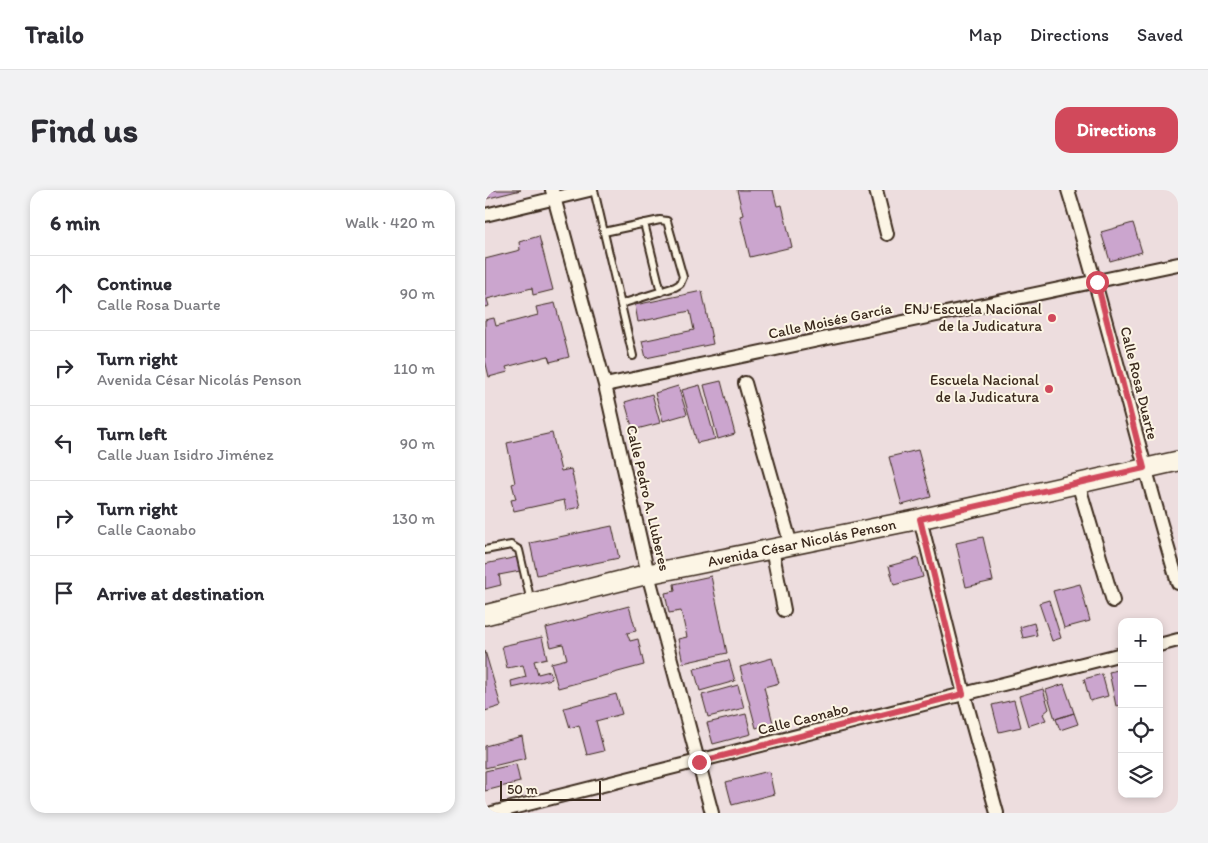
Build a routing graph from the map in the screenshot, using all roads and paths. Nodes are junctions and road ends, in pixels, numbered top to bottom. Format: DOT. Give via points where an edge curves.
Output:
graph roads {
  1 [pos="589,190"];
  2 [pos="593,190"];
  3 [pos="876,190"];
  4 [pos="1068,190"];
  5 [pos="553,194"];
  6 [pos="485,215"];
  7 [pos="643,223"];
  8 [pos="604,232"];
  9 [pos="887,234"];
  10 [pos="1178,264"];
  11 [pos="1097,282"];
  12 [pos="661,292"];
  13 [pos="621,304"];
  14 [pos="633,356"];
  15 [pos="745,383"];
  16 [pos="605,385"];
  17 [pos="1178,460"];
  18 [pos="1144,468"];
  19 [pos="1078,483"];
  20 [pos="920,519"];
  21 [pos="791,545"];
  22 [pos="772,549"];
  23 [pos="485,550"];
  24 [pos="648,574"];
  25 [pos="1178,583"];
  26 [pos="1113,602"];
  27 [pos="531,603"];
  28 [pos="784,610"];
  29 [pos="485,615"];
  30 [pos="1178,640"];
  31 [pos="1163,644"];
  32 [pos="1118,655"];
  33 [pos="963,694"];
  34 [pos="699,762"];
  35 [pos="492,813"];
  36 [pos="711,813"];
  37 [pos="997,813"];
  1 -- 5 [label="street"];
  2 -- 8 [label="lane"];
  3 -- 9 [label="street"];
  4 -- 11 [label="street, Calle Rosa Duarte"];
  5 -- 6 [label="street"];
  5 -- 16 [label="street, Calle Pedro A. Lluberes"];
  7 -- 8 [label="lane"];
  7 -- 12 [label="lane"];
  7 -- 12 [label="lane" via="660,220 667,221 670,226 683,277 680,284"];
  8 -- 13 [label="lane"];
  10 -- 11 [label="street, Calle Moisés García"];
  11 -- 16 [label="street, Calle Moisés García"];
  11 -- 18 [label="street, Calle Rosa Duarte"];
  12 -- 13 [label="lane"];
  13 -- 14 [label="lane"];
  15 -- 21 [label="street"];
  16 -- 24 [label="street, Calle Pedro A. Lluberes"];
  17 -- 18 [label="main road, Avenida César Nicolás Penson"];
  18 -- 19 [label="main road, Avenida César Nicolás Penson"];
  18 -- 25 [label="street, Calle Rosa Duarte"];
  19 -- 20 [label="main road, Avenida César Nicolás Penson"];
  19 -- 26 [label="street"];
  20 -- 21 [label="main road, Avenida César Nicolás Penson"];
  20 -- 33 [label="street"];
  21 -- 22 [label="main road, Avenida César Nicolás Penson"];
  22 -- 24 [label="main road, Avenida César Nicolás Penson"];
  22 -- 28 [label="street"];
  23 -- 27 [label="lane" via="511,544 519,550"];
  24 -- 27 [label="main road, Avenida César Nicolás Penson"];
  24 -- 34 [label="street, Calle Pedro A. Lluberes"];
  27 -- 29 [label="main road, Avenida César Nicolás Penson"];
  30 -- 31 [label="street"];
  32 -- 33 [label="street, Calle Caonabo"];
  33 -- 34 [label="street, Calle Caonabo"];
  33 -- 37 [label="street"];
  34 -- 35 [label="street, Calle Caonabo"];
  34 -- 36 [label="street, Calle Pedro A. Lluberes"];
}
